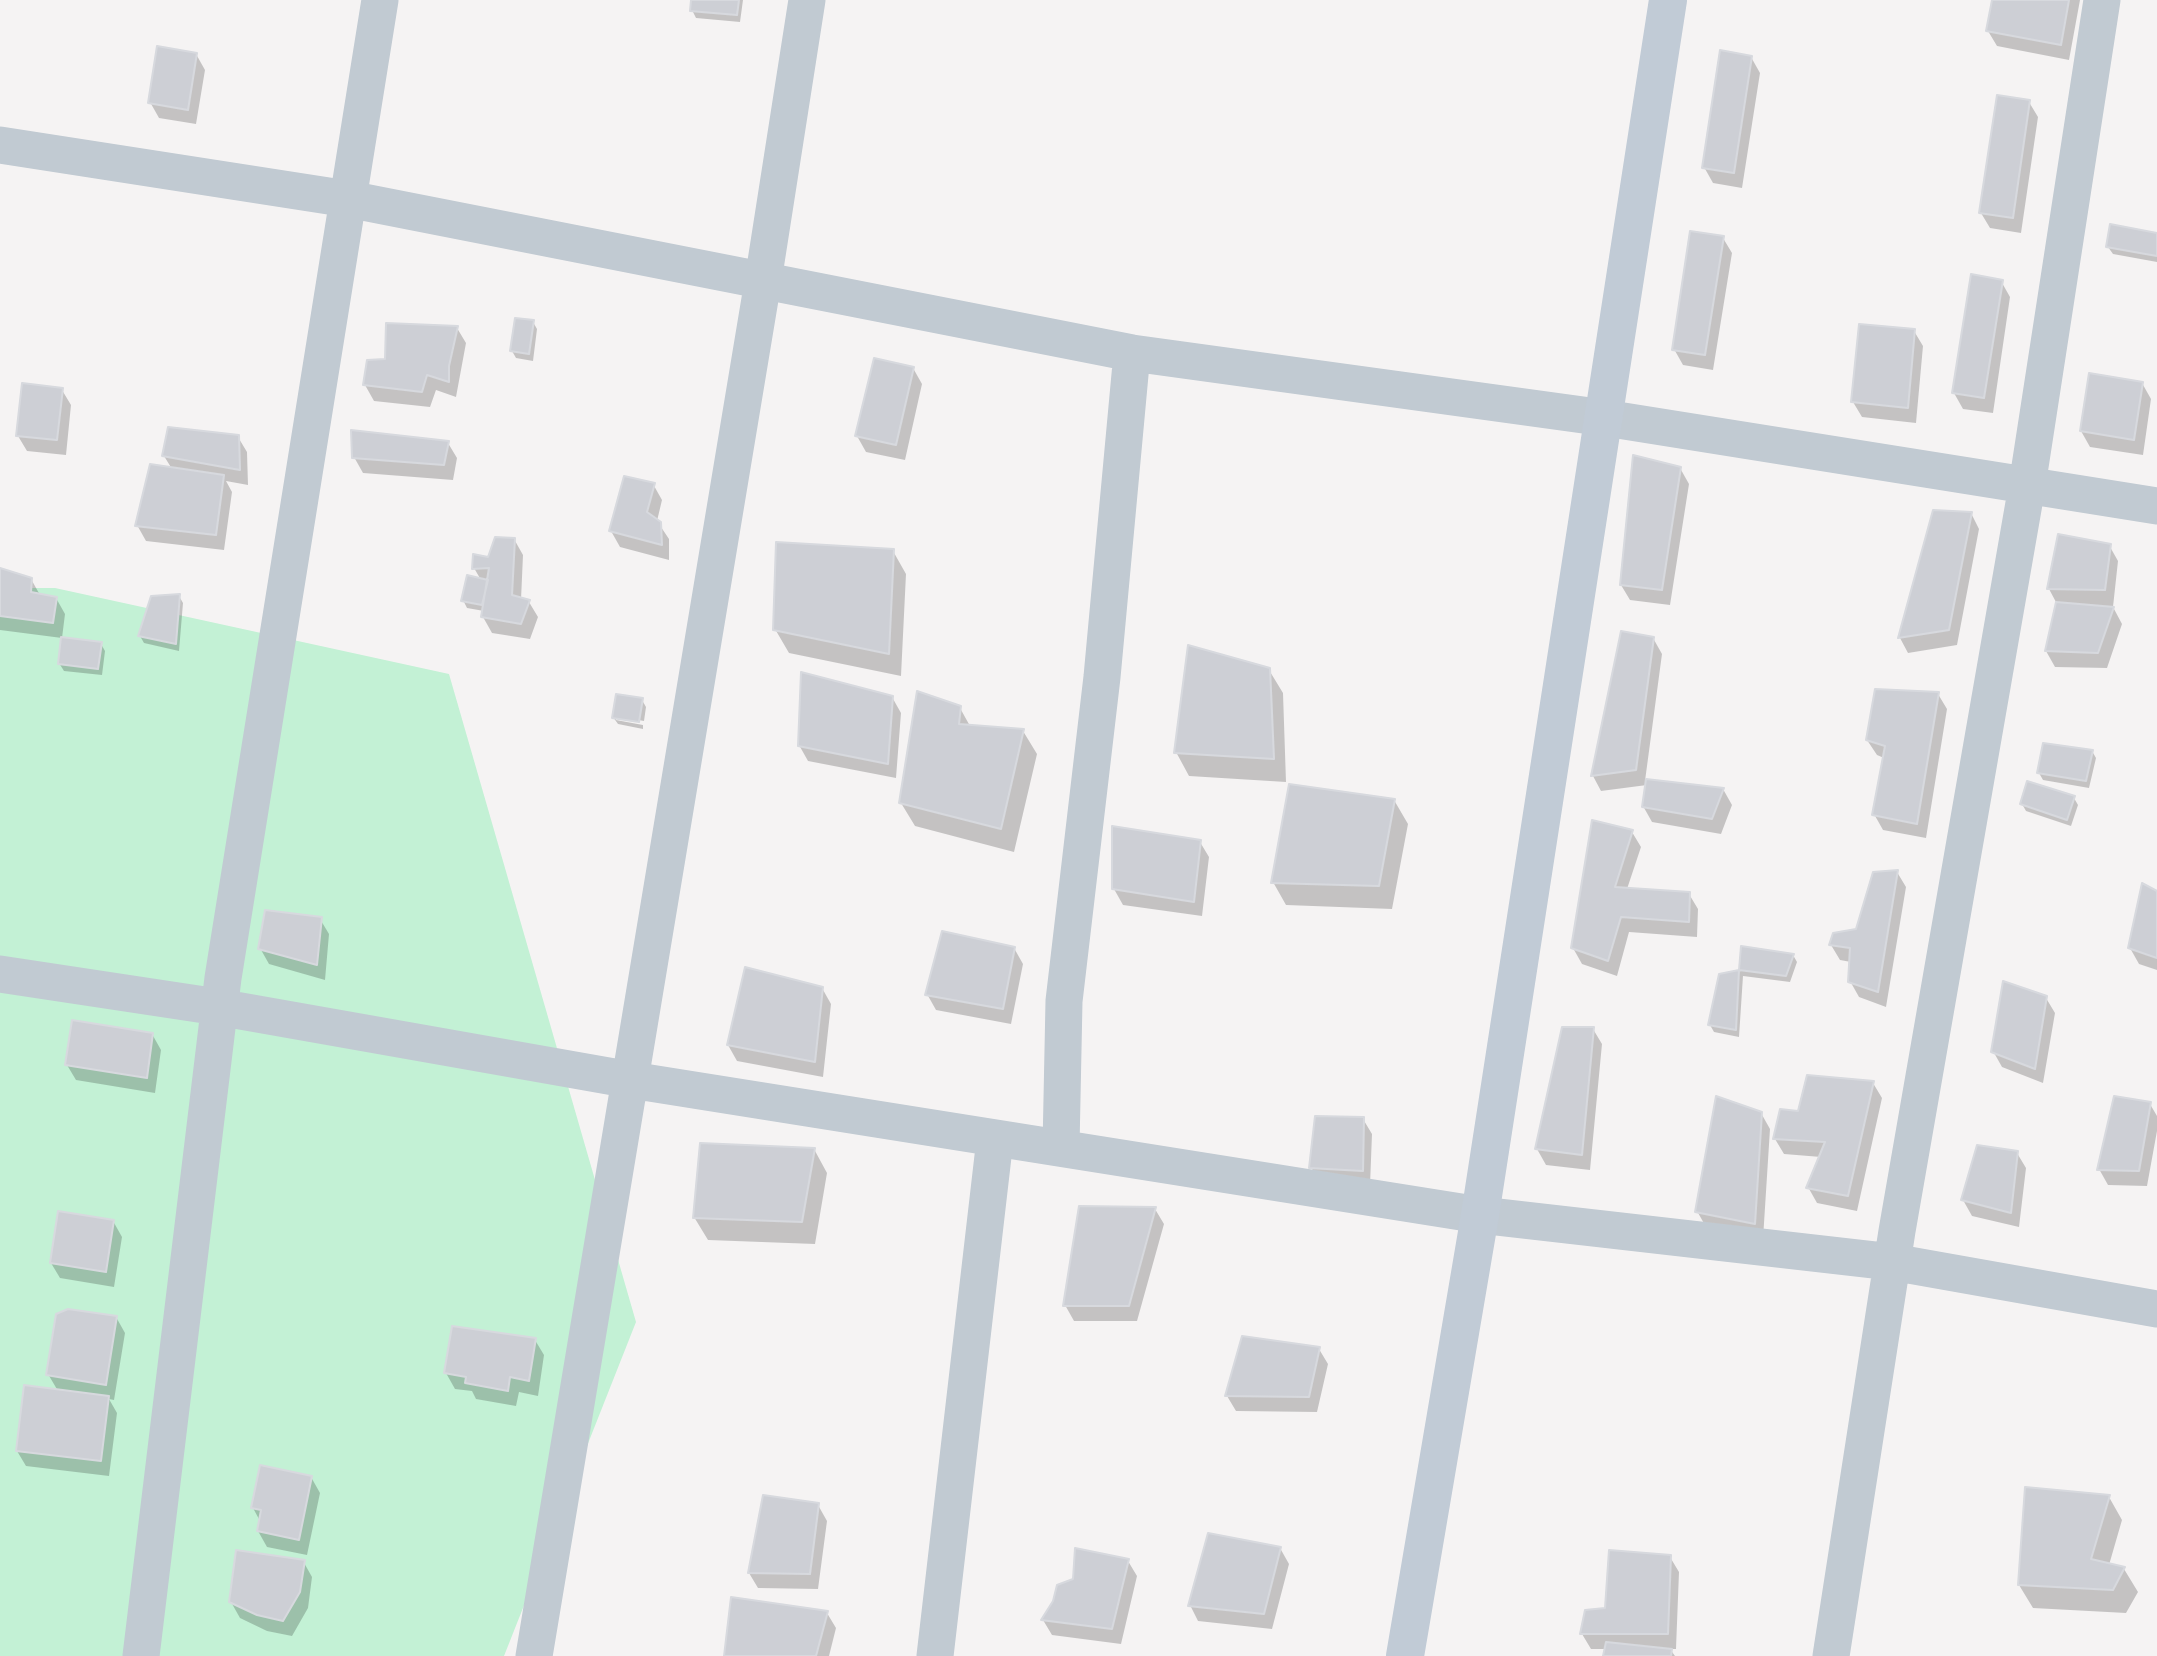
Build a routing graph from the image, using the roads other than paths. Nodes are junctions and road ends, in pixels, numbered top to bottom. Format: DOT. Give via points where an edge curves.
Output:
graph roads {
  1 [pos="380,0"];
  2 [pos="807,0"];
  3 [pos="1668,0"];
  4 [pos="2102,0"];
  5 [pos="0,145"];
  6 [pos="348,199"];
  7 [pos="763,281"];
  8 [pos="1132,353"];
  9 [pos="1605,418"];
  10 [pos="2027,486"];
  11 [pos="2157,506"];
  12 [pos="0,974"];
  13 [pos="218,1007"];
  14 [pos="631,1080"];
  15 [pos="995,1139"];
  16 [pos="1061,1147"];
  17 [pos="1480,1215"];
  18 [pos="1892,1262"];
  19 [pos="2157,1309"];
  20 [pos="141,1656"];
  21 [pos="534,1656"];
  22 [pos="934,1656"];
  23 [pos="1405,1656"];
  24 [pos="1831,1656"];
  1 -- 6 [label="street"];
  2 -- 7 [label="street"];
  3 -- 9 [label="street"];
  4 -- 10 [label="street"];
  5 -- 6 [label="street"];
  6 -- 7 [label="street"];
  6 -- 13 [label="street"];
  7 -- 8 [label="street"];
  7 -- 14 [label="street"];
  8 -- 9 [label="street"];
  8 -- 16 [label="street" via="1102,677 1064,1001"];
  9 -- 10 [label="street"];
  9 -- 17 [label="street"];
  10 -- 11 [label="street"];
  10 -- 18 [label="street"];
  12 -- 13 [label="street"];
  13 -- 14 [label="street"];
  13 -- 20 [label="street"];
  14 -- 15 [label="street"];
  14 -- 21 [label="street"];
  15 -- 16 [label="street"];
  15 -- 22 [label="street"];
  16 -- 17 [label="street"];
  17 -- 18 [label="street"];
  17 -- 23 [label="street"];
  18 -- 19 [label="street"];
  18 -- 24 [label="street"];
}
